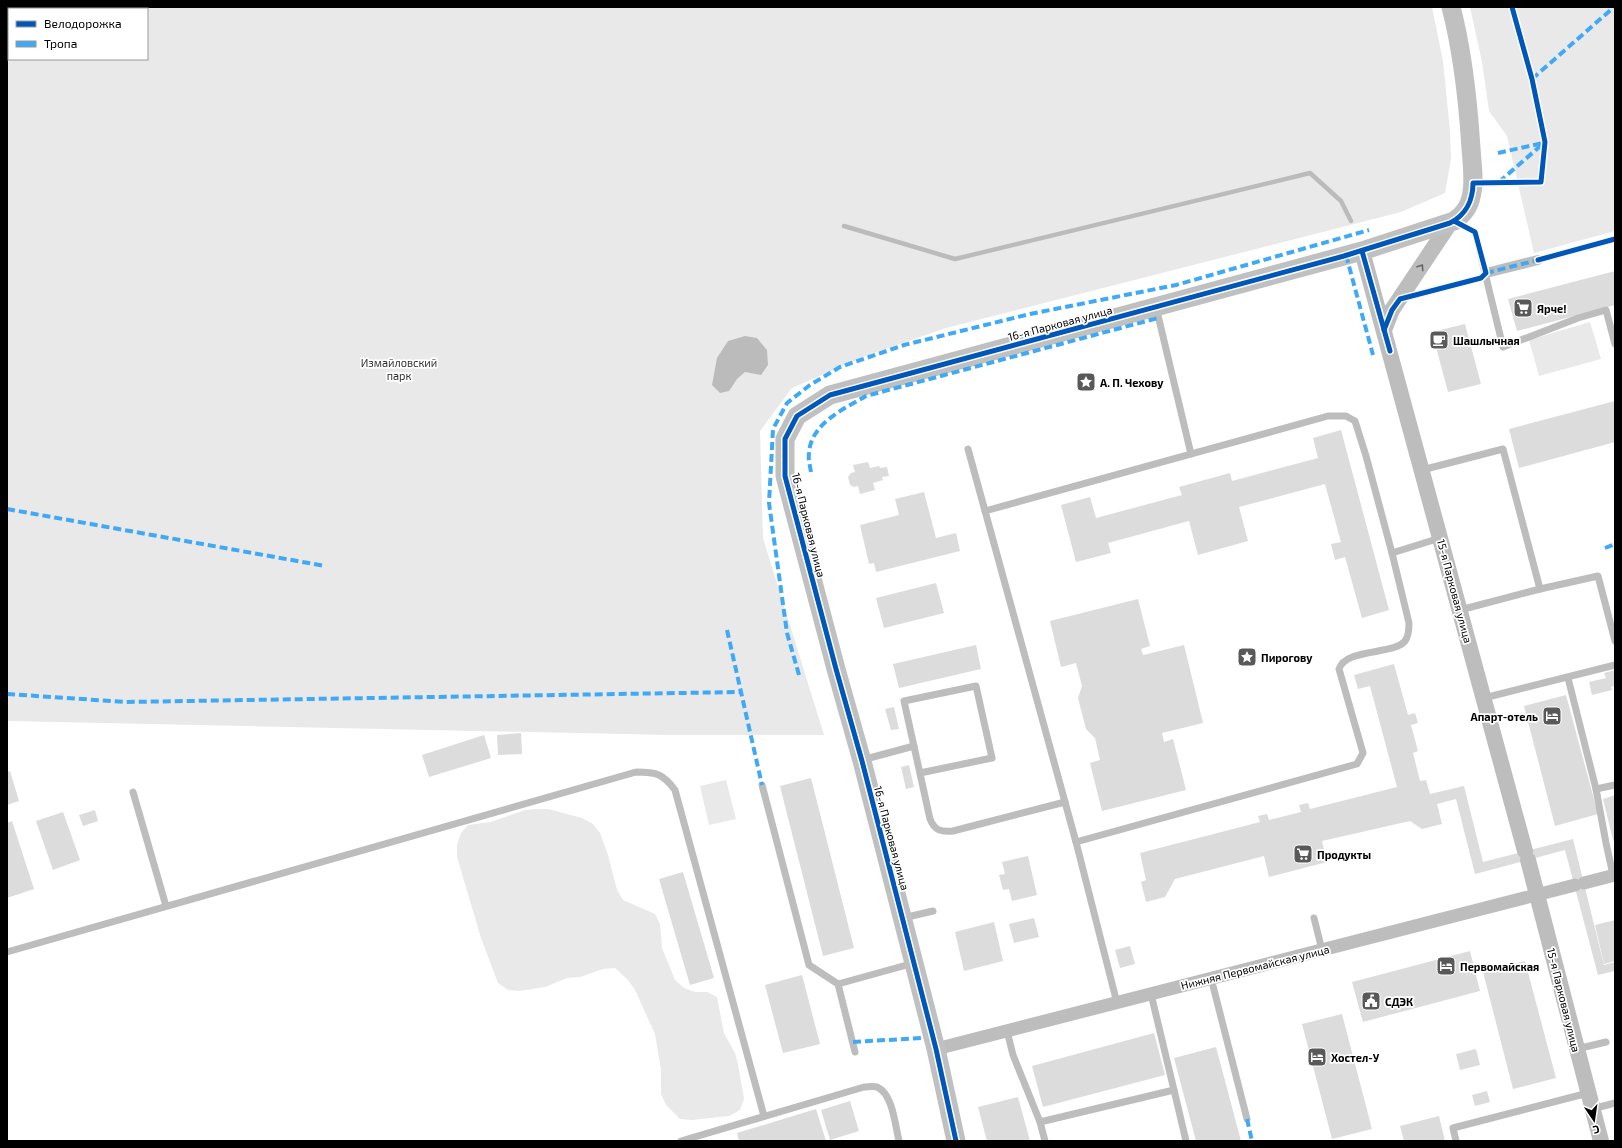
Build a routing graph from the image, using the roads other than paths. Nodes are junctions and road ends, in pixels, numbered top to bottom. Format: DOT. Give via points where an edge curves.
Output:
graph roads {
  1 [pos="1450,7"];
  2 [pos="1452,222"];
  3 [pos="1362,251"];
  4 [pos="1538,260"];
  5 [pos="1486,273"];
  6 [pos="1400,299"];
  7 [pos="1156,307"];
  8 [pos="1384,330"];
  9 [pos="1615,344"];
  10 [pos="968,449"];
  11 [pos="1191,454"];
  12 [pos="1422,470"];
  13 [pos="985,511"];
  14 [pos="1440,538"];
  15 [pos="1392,554"];
  16 [pos="1540,589"];
  17 [pos="1460,610"];
  18 [pos="1615,641"];
  19 [pos="1615,665"];
  20 [pos="1568,678"];
  21 [pos="1484,698"];
  22 [pos="914,746"];
  23 [pos="862,761"];
  24 [pos="920,773"];
  25 [pos="762,785"];
  26 [pos="1615,785"];
  27 [pos="1596,790"];
  28 [pos="133,792"];
  29 [pos="1065,802"];
  30 [pos="1076,842"];
  31 [pos="1614,875"];
  32 [pos="1537,895"];
  33 [pos="166,906"];
  34 [pos="933,911"];
  35 [pos="902,918"];
  36 [pos="1314,918"];
  37 [pos="1322,950"];
  38 [pos="7,952"];
  39 [pos="914,963"];
  40 [pos="1211,978"];
  41 [pos="838,984"];
  42 [pos="1151,994"];
  43 [pos="1117,1003"];
  44 [pos="1007,1031"];
  45 [pos="1606,1042"];
  46 [pos="936,1049"];
  47 [pos="1577,1049"];
  48 [pos="855,1052"];
  49 [pos="1174,1090"];
  50 [pos="1588,1093"];
  51 [pos="1615,1103"];
  52 [pos="1592,1109"];
  53 [pos="764,1116"];
  54 [pos="1247,1119"];
  55 [pos="1040,1122"];
  56 [pos="680,1141"];
  57 [pos="899,1141"];
  58 [pos="956,1141"];
  59 [pos="1045,1141"];
  60 [pos="1186,1141"];
  61 [pos="1456,1141"];
  62 [pos="1601,1141"];
  1 -- 2 [label="main road" via="1464,69 1472,161 1472,196 1463,213"];
  2 -- 3 [label="main road, 16-я Парковая улица"];
  2 -- 5 [label="lane" via="1475,232"];
  6 -- 2 [label="street, one-way"];
  3 -- 7 [label="main road, 16-я Парковая улица"];
  3 -- 8 [label="street, 15-я Парковая улица"];
  4 -- 5 [label="street"];
  5 -- 6 [label="lane" via="1481,278"];
  5 -- 9 [label="lane" via="1503,347 1606,310"];
  6 -- 8 [label="street" via="1392,310"];
  7 -- 11 [label="lane"];
  7 -- 23 [label="main road, 16-я Парковая улица" via="830,395 796,416 785,439 785,476"];
  8 -- 12 [label="street, 15-я Парковая улица"];
  10 -- 13 [label="lane"];
  11 -- 13 [label="lane"];
  11 -- 15 [label="lane" via="1328,416 1346,416 1355,421"];
  12 -- 14 [label="street, 15-я Парковая улица"];
  12 -- 16 [label="lane" via="1503,449"];
  13 -- 29 [label="lane"];
  14 -- 15 [label="lane"];
  14 -- 17 [label="street, 15-я Парковая улица"];
  15 -- 30 [label="lane" via="1409,623 1405,640 1397,646 1346,660 1339,669 1364,753 1357,764"];
  16 -- 17 [label="lane"];
  16 -- 18 [label="lane" via="1598,576"];
  17 -- 21 [label="street, 15-я Парковая улица"];
  19 -- 20 [label="lane"];
  20 -- 21 [label="lane"];
  20 -- 27 [label="lane"];
  21 -- 32 [label="street, 15-я Парковая улица"];
  22 -- 23 [label="lane"];
  22 -- 24 [label="lane"];
  22 -- 24 [label="lane" via="904,701 976,686 992,758"];
  23 -- 35 [label="main road, 16-я Парковая улица"];
  24 -- 29 [label="lane" via="930,819 939,831 953,830"];
  25 -- 41 [label="lane" via="809,965"];
  26 -- 27 [label="lane"];
  27 -- 31 [label="lane"];
  28 -- 33 [label="lane"];
  29 -- 30 [label="lane"];
  30 -- 43 [label="lane"];
  31 -- 32 [label="street, Нижняя Первомайская улица"];
  32 -- 37 [label="street, Нижняя Первомайская улица"];
  32 -- 47 [label="street, 15-я Парковая улица"];
  33 -- 38 [label="lane"];
  33 -- 53 [label="lane" via="636,772 654,772 666,779 675,790"];
  34 -- 35 [label="lane"];
  35 -- 39 [label="main road, 16-я Парковая улица"];
  36 -- 37 [label="lane"];
  37 -- 40 [label="street, Нижняя Первомайская улица"];
  39 -- 41 [label="lane"];
  39 -- 46 [label="main road, 16-я Парковая улица"];
  40 -- 42 [label="street, Нижняя Первомайская улица"];
  40 -- 54 [label="lane"];
  41 -- 48 [label="lane"];
  42 -- 43 [label="street, Нижняя Первомайская улица"];
  42 -- 49 [label="lane"];
  43 -- 44 [label="street, Нижняя Первомайская улица"];
  44 -- 46 [label="street, Нижняя Первомайская улица"];
  44 -- 55 [label="lane" via="1013,1055"];
  45 -- 47 [label="lane"];
  46 -- 58 [label="main road, 16-я Парковая улица"];
  47 -- 50 [label="street, 15-я Парковая улица"];
  49 -- 55 [label="lane"];
  49 -- 60 [label="lane"];
  50 -- 52 [label="street, 15-я Парковая улица"];
  50 -- 61 [label="lane" via="1453,1128"];
  51 -- 52 [label="lane"];
  52 -- 62 [label="street, 15-я Парковая улица"];
  53 -- 56 [label="lane"];
  53 -- 57 [label="lane" via="875,1086 885,1093 890,1102"];
  55 -- 59 [label="lane"];
}
